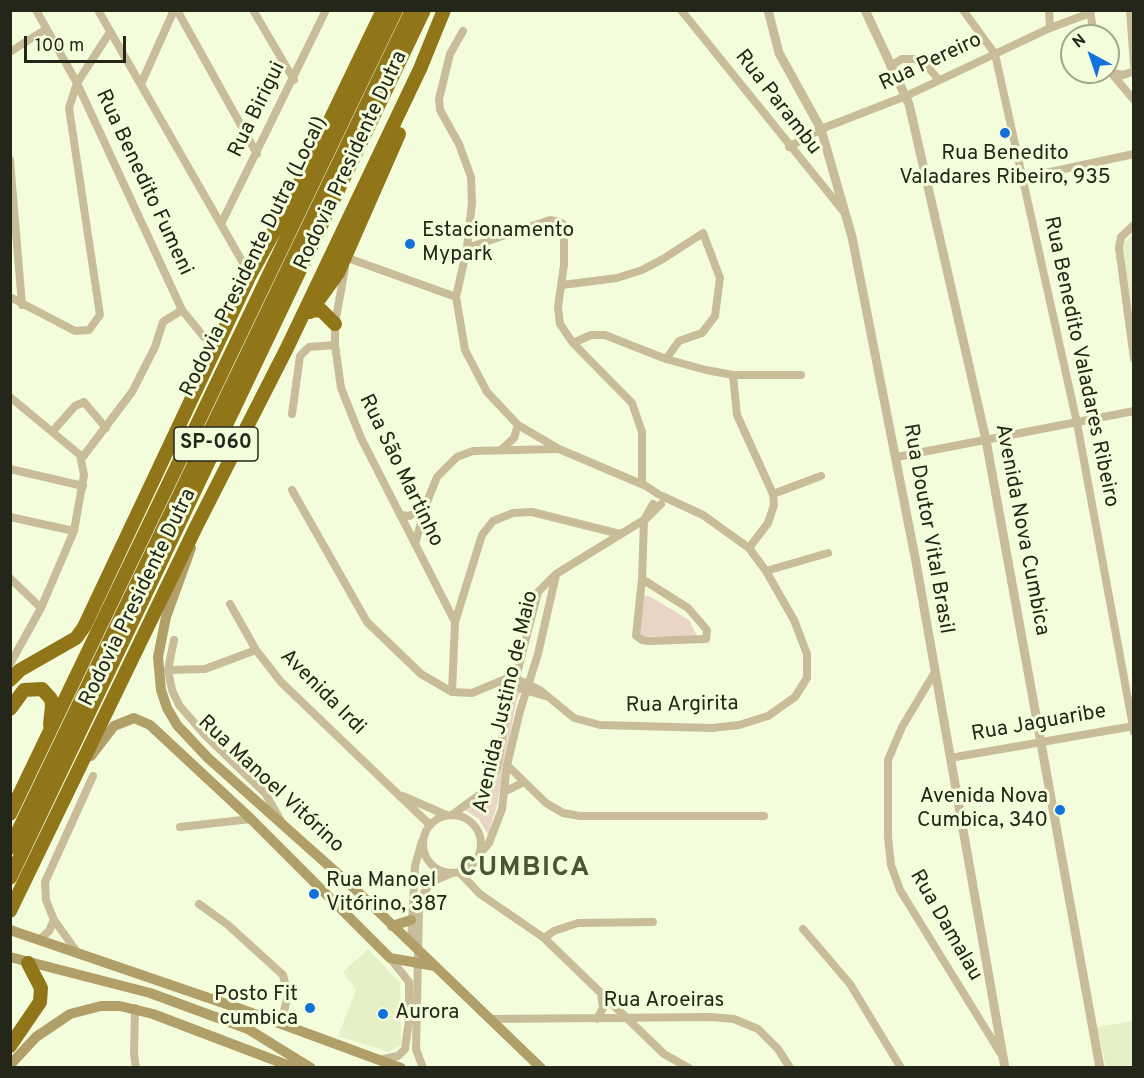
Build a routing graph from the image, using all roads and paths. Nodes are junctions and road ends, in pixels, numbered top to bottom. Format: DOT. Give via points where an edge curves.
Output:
graph roads {
  1 [pos="36,10"];
  2 [pos="98,10"];
  3 [pos="176,10"];
  4 [pos="253,10"];
  5 [pos="326,10"];
  6 [pos="382,10"];
  7 [pos="396,10"];
  8 [pos="412,10"];
  9 [pos="424,10"];
  10 [pos="444,10"];
  11 [pos="451,10"];
  12 [pos="681,10"];
  13 [pos="768,10"];
  14 [pos="865,10"];
  15 [pos="963,10"];
  16 [pos="1049,10"];
  17 [pos="1130,10"];
  18 [pos="1090,12"];
  19 [pos="1050,28"];
  20 [pos="46,29"];
  21 [pos="463,31"];
  22 [pos="110,32"];
  23 [pos="10,52"];
  24 [pos="995,54"];
  25 [pos="1133,60"];
  26 [pos="1134,65"];
  27 [pos="890,66"];
  28 [pos="294,80"];
  29 [pos="939,80"];
  30 [pos="77,83"];
  31 [pos="1120,83"];
  32 [pos="141,84"];
  33 [pos="906,96"];
  34 [pos="1134,100"];
  35 [pos="821,129"];
  36 [pos="789,147"];
  37 [pos="257,154"];
  38 [pos="1134,154"];
  39 [pos="10,160"];
  40 [pos="1022,178"];
  41 [pos="847,216"];
  42 [pos="220,224"];
  43 [pos="1134,225"];
  44 [pos="467,248"];
  45 [pos="346,258"];
  46 [pos="250,275"];
  47 [pos="268,275"];
  48 [pos="562,285"];
  49 [pos="10,297"];
  50 [pos="456,297"];
  51 [pos="22,305"];
  52 [pos="182,310"];
  53 [pos="310,311"];
  54 [pos="335,324"];
  55 [pos="204,337"];
  56 [pos="573,344"];
  57 [pos="335,345"];
  58 [pos="287,348"];
  59 [pos="666,359"];
  60 [pos="1134,359"];
  61 [pos="733,375"];
  62 [pos="801,375"];
  63 [pos="196,389"];
  64 [pos="10,397"];
  65 [pos="1134,411"];
  66 [pos="292,414"];
  67 [pos="1077,423"];
  68 [pos="518,425"];
  69 [pos="106,428"];
  70 [pos="52,432"];
  71 [pos="535,437"];
  72 [pos="986,440"];
  73 [pos="527,448"];
  74 [pos="501,450"];
  75 [pos="559,450"];
  76 [pos="897,457"];
  77 [pos="82,458"];
  78 [pos="10,469"];
  79 [pos="821,476"];
  80 [pos="644,485"];
  81 [pos="83,486"];
  82 [pos="292,490"];
  83 [pos="773,494"];
  84 [pos="658,500"];
  85 [pos="427,502"];
  86 [pos="400,515"];
  87 [pos="10,516"];
  88 [pos="644,520"];
  89 [pos="196,527"];
  90 [pos="600,529"];
  91 [pos="74,531"];
  92 [pos="620,534"];
  93 [pos="606,543"];
  94 [pos="415,544"];
  95 [pos="749,548"];
  96 [pos="828,553"];
  97 [pos="766,571"];
  98 [pos="556,574"];
  99 [pos="10,578"];
  100 [pos="642,579"];
  101 [pos="231,604"];
  102 [pos="41,608"];
  103 [pos="455,622"];
  104 [pos="174,640"];
  105 [pos="256,651"];
  106 [pos="10,664"];
  107 [pos="168,669"];
  108 [pos="935,672"];
  109 [pos="10,680"];
  110 [pos="515,683"];
  111 [pos="527,686"];
  112 [pos="452,692"];
  113 [pos="10,709"];
  114 [pos="1133,728"];
  115 [pos="45,743"];
  116 [pos="1042,743"];
  117 [pos="950,758"];
  118 [pos="507,765"];
  119 [pos="93,776"];
  120 [pos="524,782"];
  121 [pos="504,792"];
  122 [pos="68,793"];
  123 [pos="402,796"];
  124 [pos="10,814"];
  125 [pos="449,815"];
  126 [pos="764,816"];
  127 [pos="251,819"];
  128 [pos="282,823"];
  129 [pos="430,825"];
  130 [pos="180,827"];
  131 [pos="424,837"];
  132 [pos="10,848"];
  133 [pos="479,855"];
  134 [pos="472,864"];
  135 [pos="455,872"];
  136 [pos="10,878"];
  137 [pos="471,886"];
  138 [pos="199,904"];
  139 [pos="10,911"];
  140 [pos="54,920"];
  141 [pos="411,920"];
  142 [pos="653,922"];
  143 [pos="392,926"];
  144 [pos="803,929"];
  145 [pos="10,930"];
  146 [pos="544,938"];
  147 [pos="39,940"];
  148 [pos="411,943"];
  149 [pos="420,951"];
  150 [pos="78,953"];
  151 [pos="390,958"];
  152 [pos="18,960"];
  153 [pos="418,963"];
  154 [pos="436,966"];
  155 [pos="601,993"];
  156 [pos="135,1008"];
  157 [pos="631,1018"];
  158 [pos="489,1020"];
  159 [pos="518,1020"];
  160 [pos="597,1020"];
  161 [pos="282,1023"];
  162 [pos="504,1034"];
  163 [pos="10,1046"];
  164 [pos="1002,1056"];
  165 [pos="380,1059"];
  166 [pos="10,1065"];
  167 [pos="136,1068"];
  168 [pos="295,1068"];
  169 [pos="311,1068"];
  170 [pos="401,1068"];
  171 [pos="423,1068"];
  172 [pos="541,1068"];
  173 [pos="689,1068"];
  174 [pos="790,1068"];
  175 [pos="901,1068"];
  176 [pos="1005,1068"];
  177 [pos="1100,1068"];
  1 -- 20 [label="street, Rua Benedito Fumeni"];
  2 -- 22 [label="street"];
  3 -- 32 [label="street"];
  3 -- 37 [label="street"];
  4 -- 28 [label="street"];
  5 -- 28 [label="street, Rua Birigui"];
  6 -- 46 [label="highway" via="293,197"];
  7 -- 47 [label="highway, Rodovia Presidente Dutra (Local) / SP-060"];
  8 -- 132 [label="highway, Rodovia Presidente Dutra / SP-060"];
  9 -- 136 [label="highway, Rodovia Presidente Dutra / SP-060"];
  10 -- 58 [label="highway, Rodovia Presidente Dutra / SP-060" via="420,69"];
  11 -- 45 [label="highway"];
  12 -- 36 [label="street, Rua Parambu"];
  13 -- 35 [label="street, Rua Doutor Vital Brasil" via="779,53"];
  14 -- 27 [label="street, Avenida Nova Cumbica"];
  15 -- 24 [label="street, Rua Benedito Valadares Ribeiro"];
  16 -- 19 [label="street"];
  17 -- 25 [label="street"];
  18 -- 19 [label="street, Rua Pereiro"];
  19 -- 24 [label="street, Rua Pereiro"];
  20 -- 23 [label="street"];
  20 -- 30 [label="street, Rua Benedito Fumeni"];
  21 -- 44 [label="street" via="450,54 439,99 440,110 471,177"];
  22 -- 30 [label="street"];
  22 -- 32 [label="street"];
  24 -- 29 [label="street, Rua Pereiro"];
  24 -- 40 [label="street, Rua Benedito Valadares Ribeiro"];
  25 -- 26 [label="street"];
  27 -- 29 [label="street" via="902,59 915,59"];
  27 -- 33 [label="street, Avenida Nova Cumbica"];
  28 -- 37 [label="street, Rua Birigui"];
  29 -- 33 [label="street, Rua Pereiro"];
  30 -- 51 [label="street" via="69,108 100,315 89,330 75,331"];
  30 -- 52 [label="street, Rua Benedito Fumeni"];
  31 -- 34 [label="street"];
  32 -- 42 [label="street"];
  33 -- 35 [label="street, Rua Pereiro"];
  33 -- 72 [label="street, Avenida Nova Cumbica"];
  35 -- 36 [label="street, Rua Pereiro"];
  35 -- 41 [label="street, Rua Doutor Vital Brasil"];
  36 -- 41 [label="street, Rua Parambu"];
  37 -- 42 [label="street, Rua Birigui"];
  38 -- 40 [label="street"];
  39 -- 51 [label="street"];
  40 -- 67 [label="street, Rua Benedito Valadares Ribeiro"];
  41 -- 76 [label="street, Rua Doutor Vital Brasil"];
  42 -- 46 [label="street"];
  43 -- 60 [label="street" via="1121,237 1119,248"];
  44 -- 48 [label="street" via="542,223 560,222 566,230"];
  44 -- 50 [label="street"];
  45 -- 50 [label="street"];
  45 -- 53 [label="highway"];
  45 -- 54 [label="street, Rua São Martinho"];
  46 -- 63 [label="highway"];
  47 -- 63 [label="highway" via="239,315"];
  47 -- 115 [label="highway, Rodovia Presidente Dutra (Local) / SP-060"];
  48 -- 56 [label="street" via="558,315"];
  48 -- 59 [label="street" via="617,278 642,270 703,233 720,278 715,316 702,333 679,342"];
  49 -- 51 [label="street"];
  50 -- 68 [label="street" via="462,337 472,365 487,392"];
  52 -- 55 [label="street, Rua Benedito Fumeni"];
  52 -- 69 [label="street" via="163,322 147,365"];
  53 -- 54 [label="highway" via="321,310"];
  53 -- 58 [label="highway"];
  54 -- 57 [label="street, Rua São Martinho"];
  56 -- 59 [label="street" via="591,335 610,336"];
  56 -- 80 [label="street" via="622,391 637,414 642,432"];
  57 -- 66 [label="street" via="309,347 300,356"];
  57 -- 86 [label="street, Rua São Martinho" via="349,413"];
  58 -- 89 [label="highway, Rodovia Presidente Dutra / SP-060"];
  59 -- 61 [label="street"];
  61 -- 62 [label="street"];
  61 -- 83 [label="street" via="736,415"];
  63 -- 109 [label="highway" via="84,627 76,638 20,670"];
  64 -- 70 [label="street"];
  65 -- 67 [label="street"];
  67 -- 72 [label="street"];
  67 -- 114 [label="street, Rua Benedito Valadares Ribeiro"];
  68 -- 71 [label="street"];
  68 -- 74 [label="street" via="514,438"];
  69 -- 70 [label="street" via="84,402 75,406"];
  69 -- 77 [label="street"];
  70 -- 77 [label="street"];
  71 -- 73 [label="street"];
  71 -- 75 [label="street"];
  72 -- 76 [label="street"];
  72 -- 116 [label="street, Avenida Nova Cumbica"];
  73 -- 74 [label="street"];
  73 -- 75 [label="street"];
  74 -- 85 [label="street" via="473,451 457,457 443,468"];
  75 -- 80 [label="street"];
  76 -- 108 [label="street, Rua Doutor Vital Brasil"];
  77 -- 81 [label="street"];
  78 -- 81 [label="street"];
  79 -- 83 [label="street"];
  80 -- 84 [label="street"];
  81 -- 91 [label="street"];
  82 -- 112 [label="street" via="367,622 421,674"];
  83 -- 95 [label="street" via="768,523"];
  84 -- 88 [label="street"];
  84 -- 95 [label="street" via="682,504"];
  85 -- 86 [label="street" via="413,514"];
  85 -- 94 [label="street"];
  86 -- 94 [label="street, Rua São Martinho"];
  87 -- 91 [label="street"];
  88 -- 92 [label="street"];
  88 -- 100 [label="street"];
  89 -- 122 [label="highway, Rodovia Presidente Dutra / SP-060"];
  89 -- 128 [label="main road, Rua Manoel Vitórino" via="160,639 161,690 167,708 189,740"];
  90 -- 92 [label="street"];
  90 -- 93 [label="street"];
  90 -- 103 [label="street" via="532,512 513,513 493,521 482,535"];
  91 -- 102 [label="street"];
  92 -- 93 [label="street"];
  93 -- 98 [label="street"];
  94 -- 103 [label="street, Rua São Martinho"];
  95 -- 97 [label="street, Rua Argirita"];
  96 -- 97 [label="street"];
  97 -- 111 [label="street, Rua Argirita" via="794,620 808,666 795,697 775,712 747,723 712,728 600,725 574,718"];
  98 -- 110 [label="street, Avenida Justino de Maio" via="543,584 535,599"];
  98 -- 111 [label="street, Avenida Justino de Maio"];
  99 -- 102 [label="street"];
  100 -- 100 [label="street" via="688,608 704,626 707,636 701,641 638,639 635,632"];
  101 -- 105 [label="street, Avenida Irdi"];
  102 -- 106 [label="street"];
  103 -- 112 [label="street"];
  104 -- 107 [label="street"];
  105 -- 107 [label="street" via="205,669"];
  105 -- 123 [label="street, Avenida Irdi" via="301,702"];
  107 -- 128 [label="street" via="172,690 190,720 266,793"];
  108 -- 117 [label="street, Rua Doutor Vital Brasil"];
  108 -- 164 [label="street, Rua Damalau" via="902,727 888,760 891,865 900,890"];
  110 -- 111 [label="street, Rua Argirita"];
  110 -- 112 [label="street" via="508,678 465,695"];
  110 -- 125 [label="street, Avenida Justino de Maio" via="497,768 479,795"];
  111 -- 118 [label="street, Avenida Justino de Maio"];
  113 -- 115 [label="highway" via="24,690 37,687 47,693 52,712"];
  114 -- 116 [label="street, Rua Jaguaribe"];
  115 -- 124 [label="highway, Rodovia Presidente Dutra (Local) / SP-060"];
  116 -- 117 [label="street, Rua Jaguaribe"];
  116 -- 177 [label="street, Avenida Nova Cumbica"];
  117 -- 164 [label="street, Rua Doutor Vital Brasil"];
  118 -- 120 [label="street"];
  118 -- 121 [label="street, Avenida Justino de Maio"];
  119 -- 140 [label="street" via="45,882 46,900"];
  120 -- 121 [label="street"];
  120 -- 126 [label="street" via="563,813 580,816"];
  121 -- 133 [label="street, Avenida Justino de Maio" via="496,830"];
  122 -- 127 [label="main road, Rua Manoel Vitórino" via="105,733 134,718 163,735"];
  122 -- 139 [label="highway, Rodovia Presidente Dutra / SP-060"];
  123 -- 125 [label="street, Avenida Irdi"];
  123 -- 129 [label="street, Avenida Irdi"];
  125 -- 129 [label="street"];
  125 -- 133 [label="street" via="465,817 473,824 481,841"];
  127 -- 130 [label="street"];
  127 -- 151 [label="main road, Rua Manoel Vitórino"];
  128 -- 143 [label="main road, Rua Manoel Vitórino"];
  129 -- 131 [label="street"];
  131 -- 135 [label="street" via="428,860 441,870"];
  131 -- 141 [label="street" via="416,856"];
  133 -- 134 [label="street"];
  134 -- 135 [label="street"];
  134 -- 137 [label="street"];
  135 -- 137 [label="street"];
  135 -- 149 [label="street" via="431,882 422,896"];
  137 -- 146 [label="street"];
  138 -- 161 [label="street" via="283,975 288,995"];
  140 -- 147 [label="street"];
  140 -- 150 [label="street"];
  141 -- 143 [label="main road"];
  141 -- 148 [label="street"];
  142 -- 146 [label="street" via="578,923"];
  143 -- 148 [label="main road, Rua Manoel Vitórino"];
  144 -- 175 [label="street" via="850,984"];
  145 -- 147 [label="main road"];
  146 -- 155 [label="street"];
  147 -- 150 [label="main road"];
  148 -- 149 [label="main road, Rua Manoel Vitórino"];
  149 -- 153 [label="street"];
  149 -- 154 [label="main road, Rua Manoel Vitórino"];
  150 -- 161 [label="main road"];
  151 -- 153 [label="main road"];
  151 -- 165 [label="street, Rua Manoel Vitórino" via="409,982 408,1043 398,1056"];
  152 -- 163 [label="highway" via="40,988 39,1002"];
  152 -- 169 [label="main road" via="150,993 248,1029"];
  153 -- 154 [label="main road"];
  153 -- 171 [label="street" via="416,1049"];
  154 -- 158 [label="main road, Rua Manoel Vitórino"];
  155 -- 157 [label="street"];
  155 -- 160 [label="street" via="603,1008"];
  156 -- 166 [label="main road" via="101,1006 70,1014 36,1037"];
  156 -- 167 [label="street"];
  156 -- 168 [label="main road"];
  157 -- 160 [label="street, Rua Aroeiras"];
  157 -- 173 [label="street" via="664,1054"];
  157 -- 174 [label="street, Rua Aroeiras" via="734,1019 758,1029"];
  158 -- 159 [label="street, Rua Aroeiras"];
  158 -- 162 [label="main road, Rua Manoel Vitórino"];
  159 -- 160 [label="street, Rua Aroeiras"];
  159 -- 162 [label="street"];
  161 -- 165 [label="main road"];
  162 -- 172 [label="main road, Rua Manoel Vitórino"];
  164 -- 176 [label="street, Rua Doutor Vital Brasil"];
  165 -- 170 [label="main road"];
}
